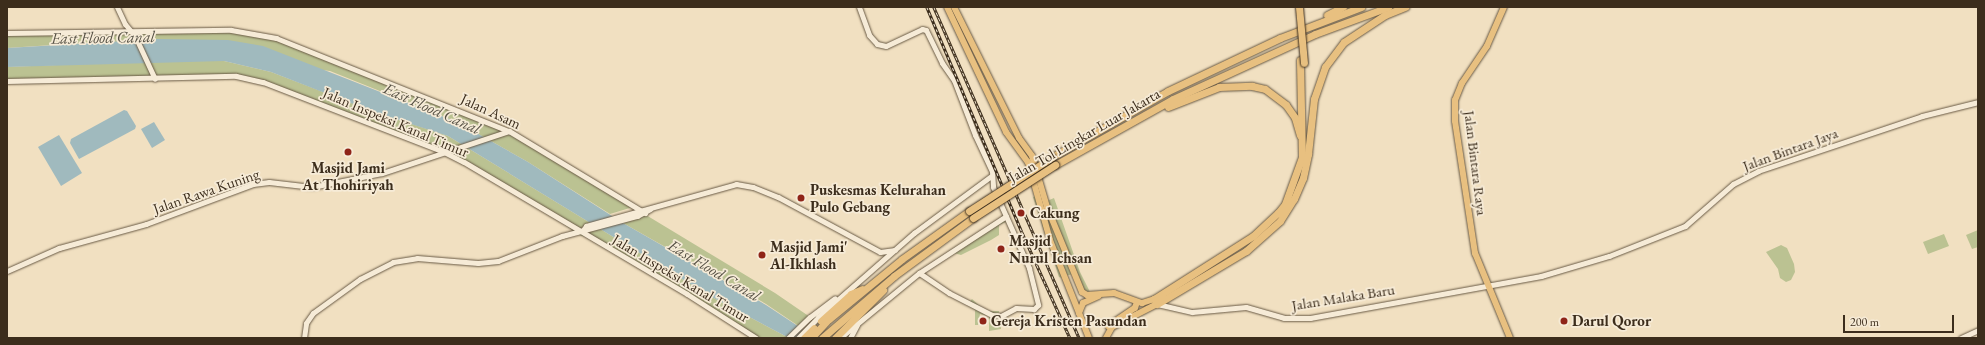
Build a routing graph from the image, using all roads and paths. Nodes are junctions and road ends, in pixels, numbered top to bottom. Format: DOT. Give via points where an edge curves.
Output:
graph roads {
  1 [pos="116,7"];
  2 [pos="859,7"];
  3 [pos="947,7"];
  4 [pos="954,7"];
  5 [pos="1296,7"];
  6 [pos="1299,7"];
  7 [pos="1343,7"];
  8 [pos="1360,7"];
  9 [pos="1388,7"];
  10 [pos="1405,7"];
  11 [pos="1504,7"];
  12 [pos="129,30"];
  13 [pos="7,33"];
  14 [pos="1289,35"];
  15 [pos="1302,62"];
  16 [pos="155,79"];
  17 [pos="7,81"];
  18 [pos="1978,102"];
  19 [pos="1130,122"];
  20 [pos="509,131"];
  21 [pos="1303,145"];
  22 [pos="444,152"];
  23 [pos="1306,163"];
  24 [pos="991,176"];
  25 [pos="984,180"];
  26 [pos="993,187"];
  27 [pos="645,211"];
  28 [pos="1006,216"];
  29 [pos="584,229"];
  30 [pos="895,250"];
  31 [pos="880,252"];
  32 [pos="882,261"];
  33 [pos="7,271"];
  34 [pos="919,273"];
  35 [pos="894,276"];
  36 [pos="1487,285"];
  37 [pos="866,288"];
  38 [pos="844,295"];
  39 [pos="1127,296"];
  40 [pos="1155,301"];
  41 [pos="1138,302"];
  42 [pos="1079,313"];
  43 [pos="858,322"];
  44 [pos="815,323"];
  45 [pos="1978,330"];
  46 [pos="839,337"];
  47 [pos="304,338"];
  48 [pos="756,338"];
  49 [pos="788,338"];
  50 [pos="798,338"];
  51 [pos="804,338"];
  52 [pos="811,338"];
  53 [pos="822,338"];
  54 [pos="850,338"];
  55 [pos="1090,338"];
  56 [pos="1106,338"];
  57 [pos="1510,338"];
  58 [pos="1961,338"];
  1 -- 12 [label="street"];
  2 -- 24 [label="street" via="869,35 877,44 886,46 922,29 926,30 960,92 975,135 992,170"];
  3 -- 42 [label="main road" via="1006,132 1028,162 1049,235"];
  4 -- 39 [label="main road" via="1019,138 1032,156 1046,204 1081,290 1086,294 1107,292"];
  5 -- 15 [label="highway"];
  6 -- 15 [label="highway, bridge"];
  7 -- 14 [label="highway" via="1290,30"];
  8 -- 14 [label="highway, Jalan Tol Lingkar Luar Jakarta"];
  9 -- 19 [label="highway, Jalan Tol Lingkar Luar Jakarta" via="1276,52"];
  10 -- 23 [label="highway" via="1359,31 1344,42 1329,60 1316,89"];
  11 -- 36 [label="main road, Jalan Bintara Raya" via="1488,46 1468,72 1455,100 1455,121 1475,253"];
  12 -- 13 [label="street, Jalan Asam"];
  12 -- 16 [label="street" via="135,36"];
  12 -- 20 [label="street, Jalan Asam" via="238,31 276,38"];
  14 -- 37 [label="highway, Jalan Tol Lingkar Luar Jakarta, bridge" via="1168,91 1052,157 969,210"];
  15 -- 21 [label="highway"];
  15 -- 23 [label="highway"];
  16 -- 17 [label="street, Jalan Inspeksi Kanal Timur"];
  16 -- 22 [label="street, Jalan Inspeksi Kanal Timur" via="251,78"];
  18 -- 36 [label="street, Jalan Bintara Jaya" via="1922,116 1758,171 1733,184 1692,222 1609,256 1541,276"];
  19 -- 21 [label="highway" via="1219,87 1252,86 1265,89 1286,105 1295,118"];
  19 -- 35 [label="highway, Jalan Tol Lingkar Luar Jakarta, bridge" via="1055,165 973,218"];
  20 -- 22 [label="street, Jalan Rawa Kuning"];
  20 -- 27 [label="street, Jalan Asam"];
  21 -- 40 [label="highway" via="1297,177 1278,213 1266,225 1222,257"];
  22 -- 29 [label="street, Jalan Inspeksi Kanal Timur"];
  22 -- 33 [label="street, Jalan Rawa Kuning" via="393,171 312,187 269,182 253,184 146,224 59,248"];
  23 -- 40 [label="highway" via="1300,187 1288,210 1264,237 1246,251"];
  24 -- 25 [label="street"];
  24 -- 26 [label="street"];
  25 -- 26 [label="street"];
  25 -- 30 [label="street"];
  26 -- 28 [label="street"];
  27 -- 29 [label="street"];
  27 -- 31 [label="street" via="724,186 742,185 778,198"];
  28 -- 34 [label="street"];
  28 -- 34 [label="street" via="1029,268 1038,298 1038,304 1034,309 1014,309 1001,316 987,314"];
  29 -- 47 [label="street" via="492,262 426,258 393,262 360,279 313,313 306,323"];
  29 -- 48 [label="street, Jalan Inspeksi Kanal Timur"];
  30 -- 31 [label="street"];
  30 -- 32 [label="street"];
  31 -- 32 [label="street"];
  32 -- 38 [label="street"];
  34 -- 43 [label="street"];
  35 -- 46 [label="highway"];
  35 -- 53 [label="highway, Jalan Tol Lingkar Luar Jakarta"];
  36 -- 40 [label="street, Jalan Malaka Baru" via="1310,318 1284,318 1246,307 1192,312"];
  36 -- 57 [label="main road, Jalan Bintara Raya"];
  37 -- 44 [label="highway" via="851,294"];
  37 -- 52 [label="highway, Jalan Tol Lingkar Luar Jakarta"];
  38 -- 44 [label="street"];
  38 -- 49 [label="street" via="807,319"];
  39 -- 41 [label="main road"];
  39 -- 42 [label="main road" via="1109,295 1092,298 1083,304"];
  40 -- 41 [label="main road"];
  40 -- 56 [label="main road" via="1112,327"];
  41 -- 56 [label="main road" via="1135,308 1108,326"];
  42 -- 55 [label="main road"];
  43 -- 46 [label="street"];
  43 -- 54 [label="street"];
  44 -- 50 [label="street"];
  44 -- 51 [label="highway"];
  45 -- 58 [label="street"];
}
